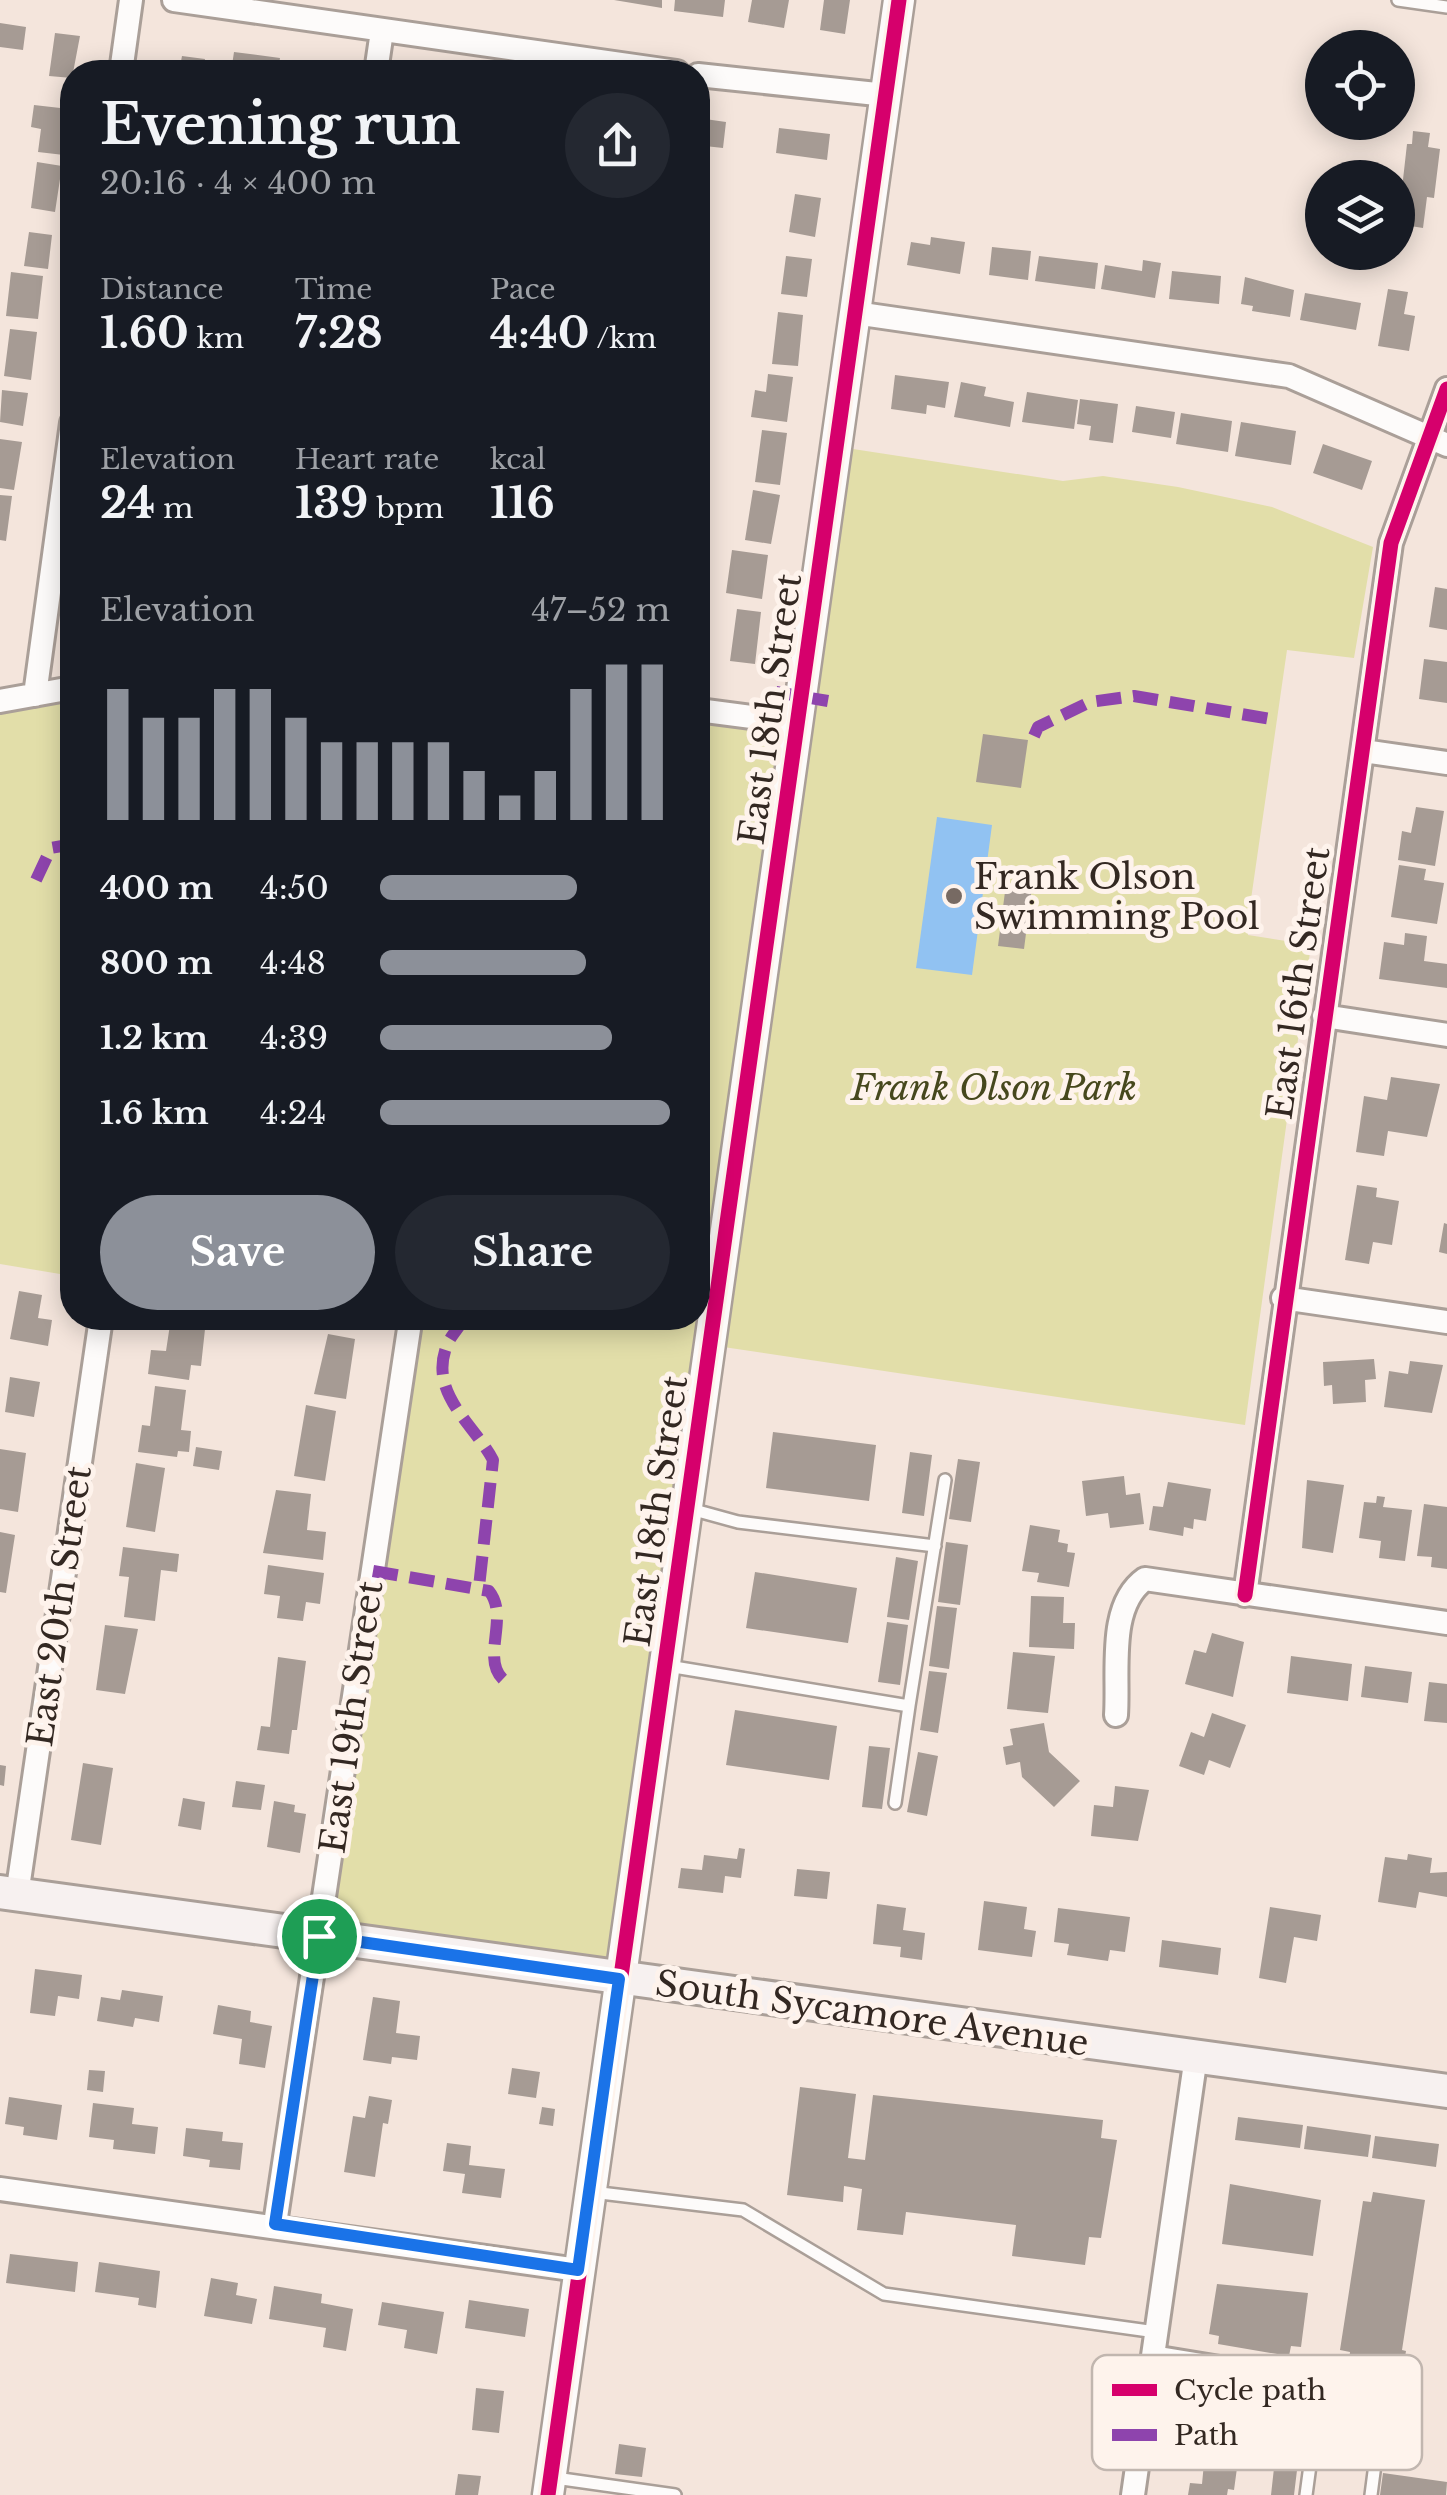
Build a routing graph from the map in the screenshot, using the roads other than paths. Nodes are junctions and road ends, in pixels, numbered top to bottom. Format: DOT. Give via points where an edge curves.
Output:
graph roads {
  1 [pos="131,0"];
  2 [pos="174,0"];
  3 [pos="899,0"];
  4 [pos="1398,0"];
  5 [pos="1447,7"];
  6 [pos="382,31"];
  7 [pos="123,60"];
  8 [pos="378,60"];
  9 [pos="568,60"];
  10 [pos="710,76"];
  11 [pos="886,95"];
  12 [pos="854,314"];
  13 [pos="1447,389"];
  14 [pos="1439,441"];
  15 [pos="60,511"];
  16 [pos="60,690"];
  17 [pos="35,695"];
  18 [pos="0,701"];
  19 [pos="710,712"];
  20 [pos="798,723"];
  21 [pos="1363,751"];
  22 [pos="1447,763"];
  23 [pos="1324,1016"];
  24 [pos="1447,1035"];
  25 [pos="1283,1298"];
  26 [pos="1447,1322"];
  27 [pos="98,1330"];
  28 [pos="408,1330"];
  29 [pos="946,1480"];
  30 [pos="686,1508"];
  31 [pos="935,1546"];
  32 [pos="1245,1595"];
  33 [pos="1447,1623"];
  34 [pos="664,1665"];
  35 [pos="909,1706"];
  36 [pos="1116,1716"];
  37 [pos="895,1803"];
  38 [pos="8,1894"];
  39 [pos="319,1936"];
  40 [pos="619,1979"];
  41 [pos="1196,2056"];
  42 [pos="1447,2090"];
  43 [pos="0,2190"];
  44 [pos="589,2192"];
  45 [pos="275,2224"];
  46 [pos="578,2270"];
  47 [pos="1156,2332"];
  48 [pos="1153,2355"];
  49 [pos="1137,2470"];
  50 [pos="1309,2470"];
  51 [pos="1374,2470"];
  52 [pos="549,2486"];
  53 [pos="676,2495"];
  54 [pos="1133,2495"];
  55 [pos="1306,2495"];
  56 [pos="1371,2495"];
  1 -- 7 [label="street"];
  2 -- 6 [label="street"];
  3 -- 11 [label="street, East 18th Street"];
  4 -- 5 [label="lane"];
  6 -- 8 [label="street"];
  6 -- 9 [label="street"];
  10 -- 11 [label="street"];
  11 -- 12 [label="street, East 18th Street"];
  12 -- 14 [label="street" via="1290,376"];
  12 -- 20 [label="street, East 18th Street"];
  13 -- 14 [label="street, East 16th Street"];
  14 -- 21 [label="street, East 16th Street" via="1391,544"];
  15 -- 17 [label="street"];
  16 -- 17 [label="street"];
  17 -- 18 [label="street"];
  19 -- 20 [label="street"];
  20 -- 30 [label="street, East 18th Street"];
  21 -- 22 [label="street"];
  21 -- 23 [label="street, East 16th Street"];
  23 -- 24 [label="street"];
  23 -- 25 [label="street, East 16th Street"];
  25 -- 26 [label="street"];
  25 -- 32 [label="street, East 16th Street"];
  27 -- 38 [label="street, East 20th Street"];
  28 -- 39 [label="street, East 19th Street"];
  29 -- 31 [label="lane"];
  30 -- 31 [label="lane" via="738,1522"];
  30 -- 34 [label="street, East 18th Street"];
  31 -- 35 [label="lane"];
  32 -- 33 [label="street"];
  32 -- 36 [label="street" via="1144,1579 1127,1592"];
  34 -- 35 [label="lane"];
  34 -- 40 [label="street, East 18th Street"];
  35 -- 37 [label="lane"];
  38 -- 39 [label="main road, South Sycamore Avenue"];
  39 -- 40 [label="main road, South Sycamore Avenue"];
  39 -- 45 [label="street, East 19th Street"];
  40 -- 41 [label="main road, South Sycamore Avenue"];
  40 -- 44 [label="street, East 18th Street"];
  41 -- 42 [label="main road, South Sycamore Avenue"];
  41 -- 47 [label="street"];
  43 -- 45 [label="street"];
  44 -- 46 [label="street, East 18th Street"];
  44 -- 47 [label="lane" via="744,2210 884,2294"];
  45 -- 46 [label="street"];
  46 -- 52 [label="street, East 18th Street"];
  47 -- 48 [label="street"];
  49 -- 54 [label="street"];
  50 -- 55 [label="lane"];
  51 -- 56 [label="lane"];
  52 -- 53 [label="lane"];
}
